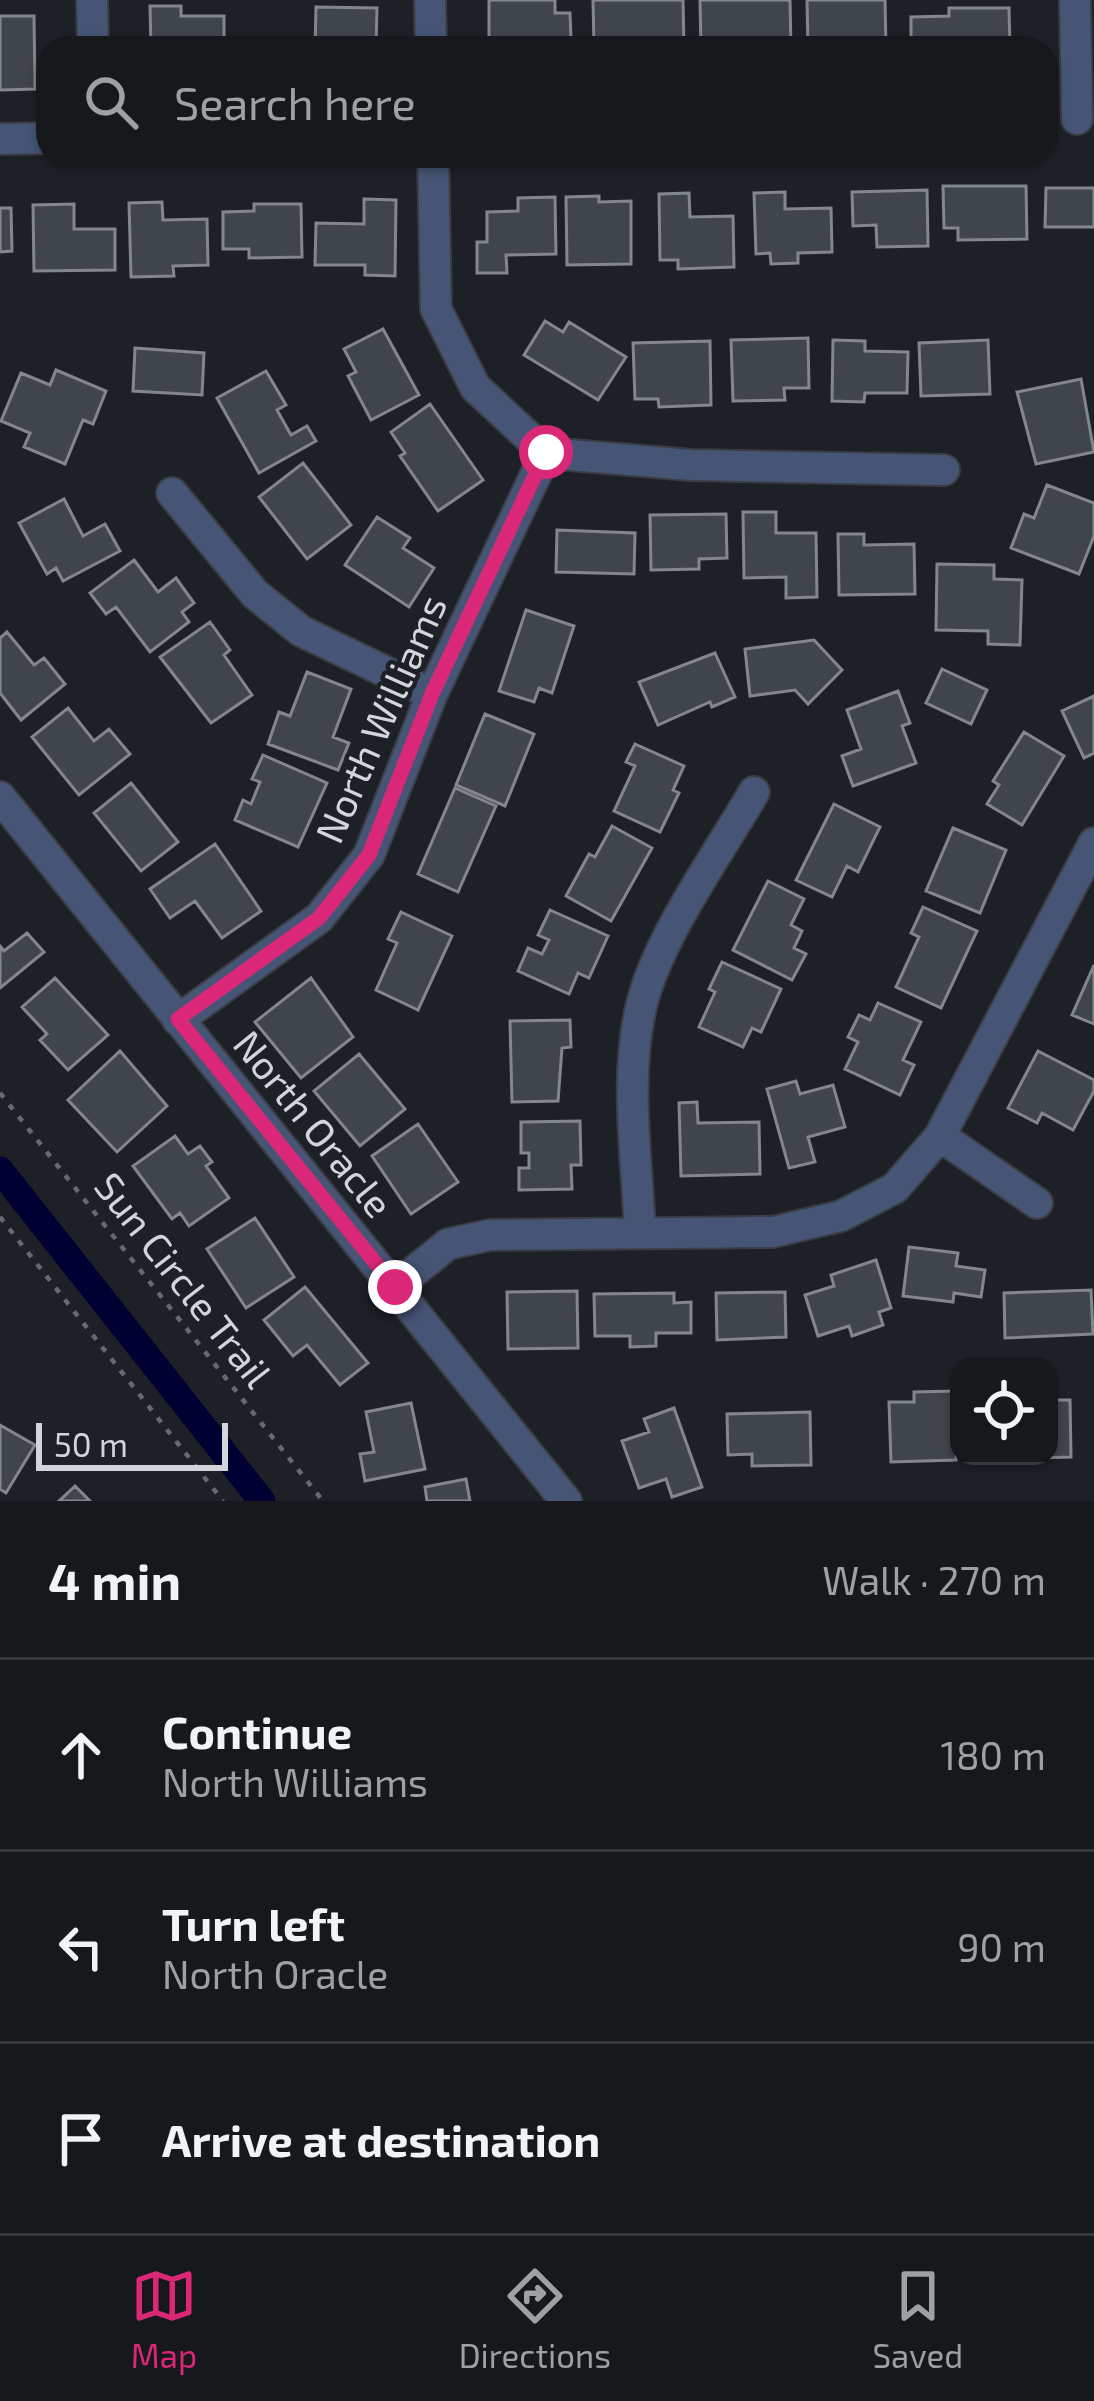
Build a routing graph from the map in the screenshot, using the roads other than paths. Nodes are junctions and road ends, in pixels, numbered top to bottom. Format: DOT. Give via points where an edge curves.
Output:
graph roads {
  1 [pos="92,0"];
  2 [pos="430,0"];
  3 [pos="1075,0"];
  4 [pos="93,36"];
  5 [pos="431,36"];
  6 [pos="1072,119"];
  7 [pos="36,138"];
  8 [pos="0,139"];
  9 [pos="433,168"];
  10 [pos="546,452"];
  11 [pos="944,470"];
  12 [pos="172,493"];
  13 [pos="432,694"];
  14 [pos="754,792"];
  15 [pos="0,796"];
  16 [pos="1094,843"];
  17 [pos="178,1019"];
  18 [pos="940,1136"];
  19 [pos="1037,1203"];
  20 [pos="640,1232"];
  21 [pos="395,1287"];
  22 [pos="566,1501"];
  1 -- 4 [label="street"];
  2 -- 5 [label="street"];
  3 -- 6 [label="street"];
  7 -- 8 [label="street"];
  9 -- 10 [label="street" via="436,309 475,388"];
  10 -- 11 [label="street" via="691,465"];
  10 -- 13 [label="street, North Williams"];
  12 -- 13 [label="street" via="255,594 301,631"];
  13 -- 17 [label="street, North Williams" via="369,855 319,918"];
  14 -- 20 [label="street" via="659,956 640,1012"];
  15 -- 17 [label="street, North Oracle"];
  16 -- 18 [label="street"];
  17 -- 21 [label="street, North Oracle"];
  18 -- 19 [label="street"];
  18 -- 20 [label="street" via="895,1188 841,1216 773,1232"];
  20 -- 21 [label="street" via="490,1235 448,1244"];
  21 -- 22 [label="street, North Oracle"];
}
